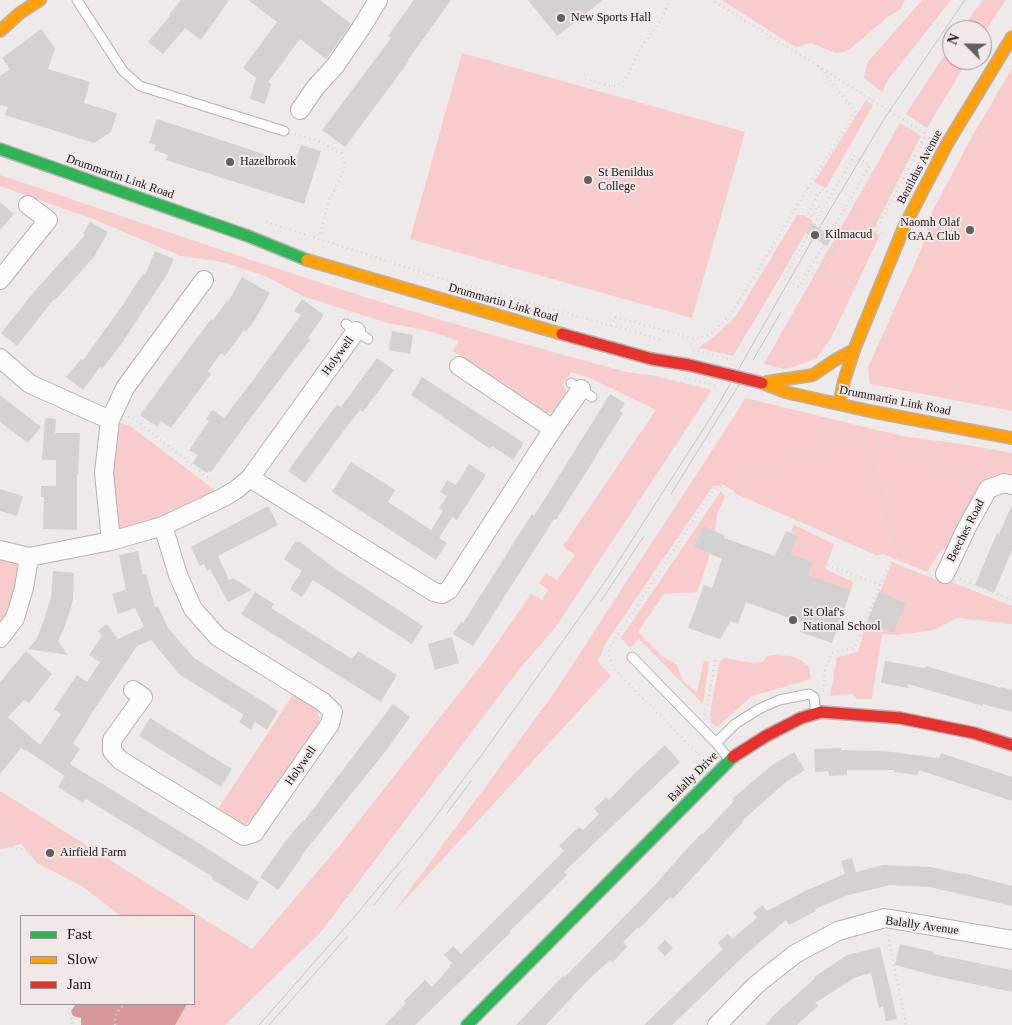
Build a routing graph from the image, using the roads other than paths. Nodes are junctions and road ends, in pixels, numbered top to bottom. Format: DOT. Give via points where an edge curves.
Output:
graph roads {
  1 [pos="40,0"];
  2 [pos="77,0"];
  3 [pos="375,1"];
  4 [pos="0,31"];
  5 [pos="1012,37"];
  6 [pos="300,110"];
  7 [pos="284,131"];
  8 [pos="0,149"];
  9 [pos="28,205"];
  10 [pos="1,278"];
  11 [pos="204,280"];
  12 [pos="357,331"];
  13 [pos="854,350"];
  14 [pos="0,358"];
  15 [pos="459,366"];
  16 [pos="762,382"];
  17 [pos="581,390"];
  18 [pos="839,404"];
  19 [pos="110,420"];
  20 [pos="553,429"];
  21 [pos="1012,438"];
  22 [pos="250,478"];
  23 [pos="1012,485"];
  24 [pos="163,526"];
  25 [pos="111,541"];
  26 [pos="0,550"];
  27 [pos="29,557"];
  28 [pos="945,574"];
  29 [pos="0,638"];
  30 [pos="632,657"];
  31 [pos="133,690"];
  32 [pos="819,713"];
  33 [pos="716,743"];
  34 [pos="1012,745"];
  35 [pos="729,760"];
  36 [pos="1012,940"];
  37 [pos="467,1025"];
  38 [pos="717,1025"];
  1 -- 4 [label="street"];
  2 -- 7 [label="lane" via="123,71 140,86"];
  3 -- 6 [label="street" via="335,66"];
  5 -- 13 [label="street, Benildus Avenue" via="947,144 904,227"];
  8 -- 16 [label="street, Drummartin Link Road, bridge" via="348,273 652,359"];
  9 -- 10 [label="street" via="48,220"];
  11 -- 19 [label="street" via="125,388"];
  12 -- 22 [label="street, Holywell"];
  13 -- 16 [label="street" via="812,374"];
  13 -- 18 [label="street, Benildus Avenue"];
  14 -- 19 [label="street" via="30,384"];
  15 -- 20 [label="street"];
  16 -- 18 [label="street, Drummartin Link Road" via="785,392"];
  17 -- 20 [label="street"];
  18 -- 21 [label="street, Drummartin Link Road"];
  19 -- 25 [label="street" via="104,473"];
  20 -- 22 [label="street" via="448,590 442,594"];
  22 -- 24 [label="street, Holywell" via="224,497"];
  23 -- 28 [label="street, Beeches Road" via="1004,483 988,489"];
  24 -- 25 [label="street, Holywell"];
  24 -- 31 [label="street, Holywell" via="178,575 194,609 218,637 323,702 332,712 330,724 254,833 244,836 120,760 112,751 112,740 143,697"];
  25 -- 27 [label="street, Holywell"];
  26 -- 27 [label="street, Holywell"];
  27 -- 29 [label="street" via="15,618"];
  30 -- 33 [label="lane"];
  32 -- 33 [label="lane" via="814,697 809,694 778,700 735,724"];
  32 -- 34 [label="street, Balally Drive" via="900,718 974,732"];
  32 -- 35 [label="street, Balally Drive" via="801,718 766,736"];
  33 -- 35 [label="lane"];
  35 -- 37 [label="street, Balally Drive"];
  36 -- 38 [label="street, Balally Avenue" via="885,918 838,931 794,954 756,985"];
}
